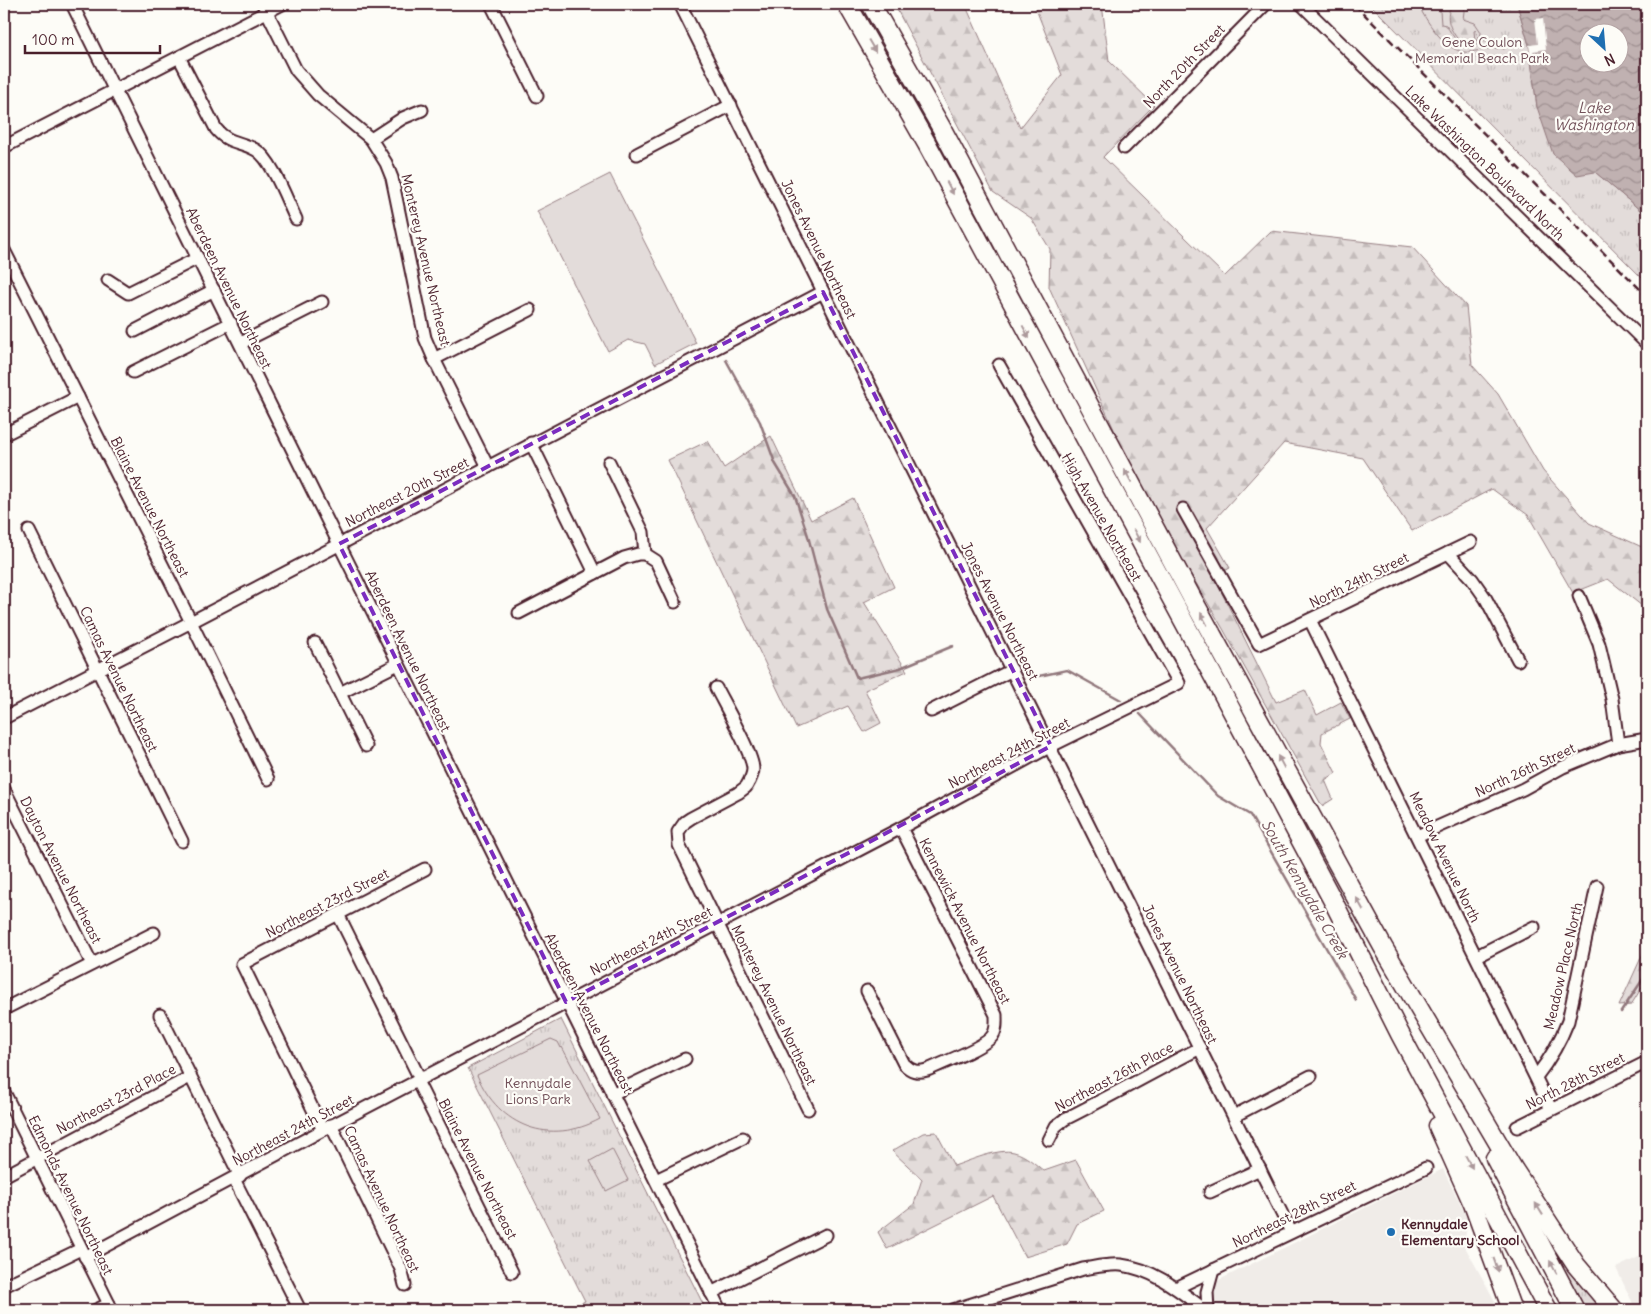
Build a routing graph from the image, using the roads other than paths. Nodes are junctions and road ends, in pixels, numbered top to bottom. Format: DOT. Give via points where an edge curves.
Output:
graph roads {
  1 [pos="72,4"];
  2 [pos="282,4"];
  3 [pos="491,4"];
  4 [pos="680,4"];
  5 [pos="847,4"];
  6 [pos="871,4"];
  7 [pos="1266,4"];
  8 [pos="1301,4"];
  9 [pos="265,8"];
  10 [pos="179,58"];
  11 [pos="114,91"];
  12 [pos="537,96"];
  13 [pos="730,105"];
  14 [pos="422,110"];
  15 [pos="371,139"];
  16 [pos="4,146"];
  17 [pos="1124,148"];
  18 [pos="637,154"];
  19 [pos="296,219"];
  20 [pos="4,250"];
  21 [pos="198,258"];
  22 [pos="108,280"];
  23 [pos="214,290"];
  24 [pos="823,292"];
  25 [pos="322,302"];
  26 [pos="530,310"];
  27 [pos="231,323"];
  28 [pos="135,331"];
  29 [pos="240,343"];
  30 [pos="1647,344"];
  31 [pos="434,359"];
  32 [pos="998,365"];
  33 [pos="133,372"];
  34 [pos="78,397"];
  35 [pos="7,433"];
  36 [pos="531,444"];
  37 [pos="609,462"];
  38 [pos="488,467"];
  39 [pos="1183,509"];
  40 [pos="30,531"];
  41 [pos="1471,542"];
  42 [pos="338,544"];
  43 [pos="1448,553"];
  44 [pos="645,554"];
  45 [pos="595,573"];
  46 [pos="1579,596"];
  47 [pos="675,602"];
  48 [pos="519,613"];
  49 [pos="1310,620"];
  50 [pos="191,622"];
  51 [pos="315,642"];
  52 [pos="1518,660"];
  53 [pos="398,664"];
  54 [pos="98,670"];
  55 [pos="1012,670"];
  56 [pos="1180,683"];
  57 [pos="716,688"];
  58 [pos="340,693"];
  59 [pos="932,710"];
  60 [pos="4,718"];
  61 [pos="1647,739"];
  62 [pos="1618,744"];
  63 [pos="366,746"];
  64 [pos="1050,746"];
  65 [pos="268,779"];
  66 [pos="4,789"];
  67 [pos="901,828"];
  68 [pos="1418,836"];
  69 [pos="182,841"];
  70 [pos="425,869"];
  71 [pos="1597,886"];
  72 [pos="1333,901"];
  73 [pos="338,914"];
  74 [pos="718,924"];
  75 [pos="1534,928"];
  76 [pos="154,933"];
  77 [pos="1383,947"];
  78 [pos="1477,956"];
  79 [pos="92,964"];
  80 [pos="242,964"];
  81 [pos="867,991"];
  82 [pos="566,1002"];
  83 [pos="4,1010"];
  84 [pos="160,1015"];
  85 [pos="1200,1048"];
  86 [pos="685,1058"];
  87 [pos="1647,1062"];
  88 [pos="1311,1076"];
  89 [pos="190,1077"];
  90 [pos="1536,1077"];
  91 [pos="418,1080"];
  92 [pos="4,1092"];
  93 [pos="612,1094"];
  94 [pos="1551,1108"];
  95 [pos="808,1109"];
  96 [pos="1234,1116"];
  97 [pos="1517,1127"];
  98 [pos="327,1128"];
  99 [pos="743,1138"];
  100 [pos="1049,1140"];
  101 [pos="37,1159"];
  102 [pos="1426,1168"];
  103 [pos="1260,1169"];
  104 [pos="4,1176"];
  105 [pos="237,1177"];
  106 [pos="656,1180"];
  107 [pos="1210,1192"];
  108 [pos="1291,1232"];
  109 [pos="826,1235"];
  110 [pos="83,1253"];
  111 [pos="1213,1270"];
  112 [pos="512,1272"];
  113 [pos="405,1285"];
  114 [pos="4,1286"];
  115 [pos="1176,1288"];
  116 [pos="711,1293"];
  117 [pos="110,1307"];
  118 [pos="96,1310"];
  119 [pos="300,1310"];
  120 [pos="720,1310"];
  121 [pos="953,1310"];
  122 [pos="1207,1310"];
  123 [pos="1512,1310"];
  124 [pos="1548,1310"];
  125 [pos="1575,1310"];
  126 [pos="1614,1310"];
  1 -- 11 [label="street, Aberdeen Avenue Northeast"];
  2 -- 9 [label="street"];
  3 -- 12 [label="street"];
  4 -- 13 [label="street, Jones Avenue Northeast"];
  5 -- 72 [label="highway, one-way" via="927,144"];
  77 -- 6 [label="highway, one-way"];
  7 -- 17 [label="street, North 20th Street"];
  8 -- 30 [label="street, Lake Washington Boulevard North"];
  9 -- 10 [label="street"];
  9 -- 15 [label="street, Monterey Avenue Northeast" via="296,70 318,95"];
  10 -- 11 [label="street"];
  10 -- 19 [label="street" via="216,129 222,137 256,149 267,160"];
  11 -- 16 [label="street"];
  11 -- 21 [label="street, Aberdeen Avenue Northeast"];
  13 -- 18 [label="street"];
  13 -- 24 [label="street, Jones Avenue Northeast"];
  14 -- 15 [label="street" via="402,118"];
  15 -- 31 [label="street, Monterey Avenue Northeast" via="392,178 426,338"];
  20 -- 34 [label="street, Blaine Avenue Northeast"];
  21 -- 22 [label="street" via="128,293"];
  21 -- 23 [label="street, Aberdeen Avenue Northeast"];
  23 -- 27 [label="street, Aberdeen Avenue Northeast"];
  23 -- 28 [label="street"];
  24 -- 36 [label="street, Northeast 20th Street"];
  24 -- 55 [label="street, Jones Avenue Northeast"];
  25 -- 29 [label="street"];
  26 -- 31 [label="street"];
  27 -- 29 [label="street, Aberdeen Avenue Northeast"];
  27 -- 33 [label="street"];
  29 -- 42 [label="street, Aberdeen Avenue Northeast"];
  31 -- 38 [label="street, Monterey Avenue Northeast"];
  32 -- 56 [label="street, High Avenue Northeast"];
  34 -- 35 [label="street"];
  34 -- 50 [label="street, Blaine Avenue Northeast"];
  36 -- 38 [label="street, Northeast 20th Street"];
  36 -- 45 [label="street"];
  37 -- 44 [label="street" via="643,532"];
  38 -- 42 [label="street, Northeast 20th Street"];
  39 -- 49 [label="street, North 24th Street" via="1259,644"];
  40 -- 54 [label="street, Camas Avenue Northeast"];
  41 -- 43 [label="street, North 24th Street"];
  42 -- 50 [label="street, Northeast 20th Street"];
  42 -- 53 [label="street, Aberdeen Avenue Northeast"];
  43 -- 49 [label="street, North 24th Street"];
  43 -- 52 [label="street" via="1486,599"];
  44 -- 45 [label="street" via="631,555"];
  44 -- 47 [label="street" via="656,561"];
  45 -- 48 [label="street"];
  46 -- 62 [label="street" via="1601,653"];
  49 -- 68 [label="street, Meadow Avenue North"];
  50 -- 54 [label="street, Northeast 20th Street"];
  50 -- 65 [label="street, Blaine Avenue Northeast"];
  51 -- 58 [label="street"];
  53 -- 58 [label="street"];
  53 -- 82 [label="street, Aberdeen Avenue Northeast"];
  54 -- 60 [label="street, Northeast 20th Street"];
  54 -- 69 [label="street, Camas Avenue Northeast"];
  55 -- 59 [label="street"];
  55 -- 64 [label="street, Jones Avenue Northeast"];
  56 -- 64 [label="street, Northeast 24th Street"];
  57 -- 74 [label="street, Monterey Avenue Northeast" via="750,756 751,779 738,793 691,818 678,832 682,852"];
  58 -- 63 [label="street"];
  61 -- 62 [label="street, North 26th Street"];
  62 -- 68 [label="street, North 26th Street"];
  64 -- 67 [label="street, Northeast 24th Street"];
  64 -- 85 [label="street, Jones Avenue Northeast"];
  66 -- 79 [label="street, Dayton Avenue Northeast"];
  67 -- 74 [label="street, Northeast 24th Street"];
  67 -- 81 [label="street, Kennewick Avenue Northeast" via="996,1016 996,1029 984,1044 927,1070 914,1071 904,1064"];
  68 -- 78 [label="street, Meadow Avenue North"];
  70 -- 73 [label="street, Northeast 23rd Street"];
  71 -- 90 [label="street, Meadow Place North" via="1568,1021 1556,1048"];
  72 -- 123 [label="highway, one-way" via="1438,1124 1469,1195"];
  72 -- 124 [label="highway, one-way" via="1400,1034"];
  73 -- 80 [label="street, Northeast 23rd Street"];
  73 -- 91 [label="street, Blaine Avenue Northeast"];
  74 -- 82 [label="street, Northeast 24th Street"];
  74 -- 95 [label="street, Monterey Avenue Northeast"];
  75 -- 78 [label="street"];
  76 -- 79 [label="street"];
  125 -- 77 [label="highway, one-way"];
  126 -- 77 [label="highway, one-way" via="1576,1265 1524,1185"];
  78 -- 90 [label="street, Meadow Avenue North"];
  79 -- 83 [label="street"];
  80 -- 98 [label="street, Camas Avenue Northeast"];
  82 -- 91 [label="street, Northeast 24th Street"];
  82 -- 93 [label="street, Aberdeen Avenue Northeast"];
  84 -- 89 [label="street"];
  85 -- 96 [label="street, Jones Avenue Northeast"];
  85 -- 100 [label="street, Northeast 26th Place" via="1065,1119 1056,1126"];
  86 -- 93 [label="street"];
  87 -- 94 [label="street, North 28th Street"];
  88 -- 96 [label="street"];
  89 -- 101 [label="street, Northeast 23rd Place"];
  89 -- 105 [label="street"];
  90 -- 94 [label="street, Meadow Avenue North"];
  91 -- 98 [label="street, Northeast 24th Street"];
  91 -- 112 [label="street, Blaine Avenue Northeast"];
  92 -- 101 [label="street, Edmonds Avenue Northeast"];
  93 -- 106 [label="street, Aberdeen Avenue Northeast"];
  94 -- 97 [label="street, North 28th Street"];
  96 -- 103 [label="street, Jones Avenue Northeast"];
  98 -- 105 [label="street, Northeast 24th Street"];
  98 -- 113 [label="street, Camas Avenue Northeast" via="401,1268"];
  99 -- 106 [label="street"];
  101 -- 104 [label="street, Northeast 23rd Place"];
  101 -- 110 [label="street, Edmonds Avenue Northeast"];
  102 -- 108 [label="street, Northeast 28th Street"];
  103 -- 107 [label="street"];
  103 -- 108 [label="street, Jones Avenue Northeast"];
  105 -- 110 [label="street, Northeast 24th Street"];
  105 -- 119 [label="street"];
  106 -- 116 [label="street, Aberdeen Avenue Northeast"];
  108 -- 111 [label="street, Northeast 28th Street"];
  109 -- 116 [label="street"];
  110 -- 114 [label="street, Northeast 24th Street"];
  110 -- 117 [label="street, Edmonds Avenue Northeast"];
  111 -- 115 [label="street, Northeast 28th Street"];
  111 -- 122 [label="street" via="1206,1292"];
  115 -- 121 [label="street" via="1138,1268 1104,1265"];
  115 -- 122 [label="street"];
  116 -- 120 [label="street, Aberdeen Avenue Northeast"];
  117 -- 118 [label="street"];
}
